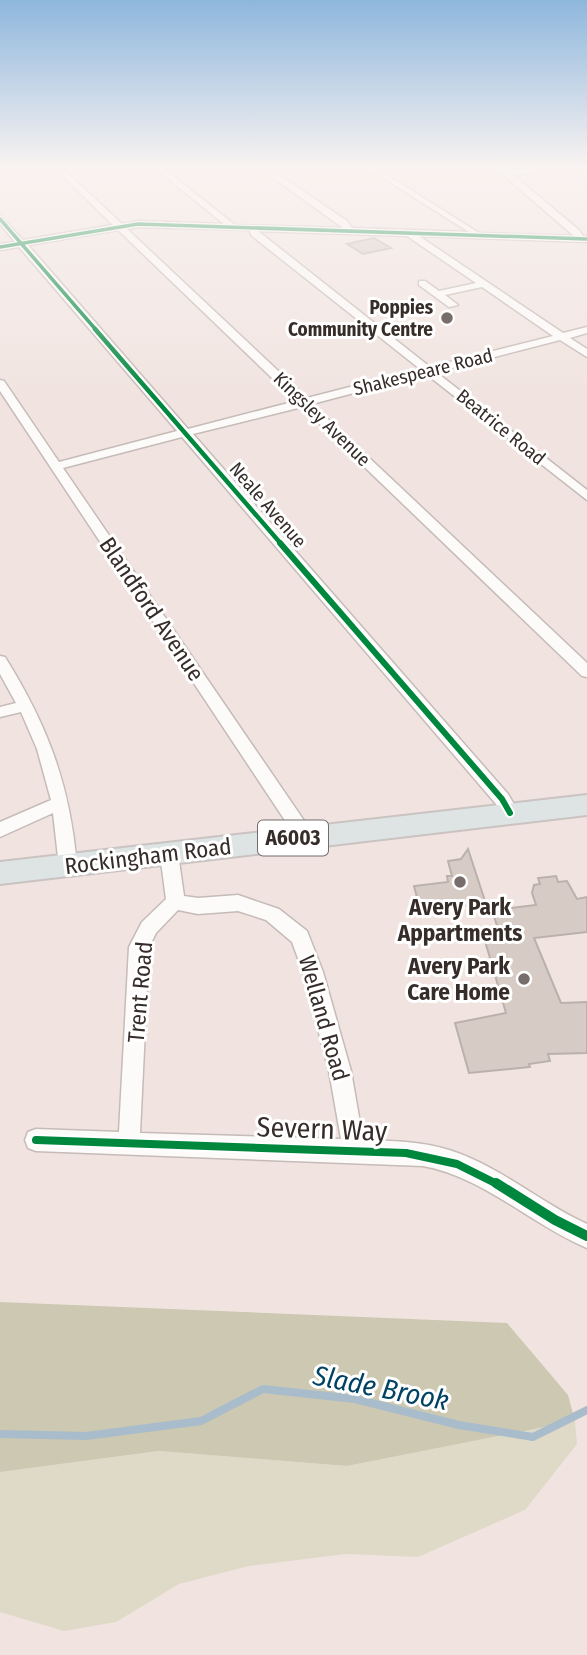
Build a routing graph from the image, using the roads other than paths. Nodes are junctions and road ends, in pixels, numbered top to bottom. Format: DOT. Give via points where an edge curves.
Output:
graph roads {
  1 [pos="21,243"];
  2 [pos="22,243"];
  3 [pos="137,243"];
  4 [pos="267,243"];
  5 [pos="424,243"];
  6 [pos="0,247"];
  7 [pos="422,283"];
  8 [pos="482,284"];
  9 [pos="437,294"];
  10 [pos="453,306"];
  11 [pos="587,330"];
  12 [pos="561,337"];
  13 [pos="587,354"];
  14 [pos="429,370"];
  15 [pos="0,383"];
  16 [pos="305,402"];
  17 [pos="186,433"];
  18 [pos="56,466"];
  19 [pos="587,496"];
  20 [pos="0,661"];
  21 [pos="587,672"];
  22 [pos="24,706"];
  23 [pos="0,712"];
  24 [pos="60,803"];
  25 [pos="587,805"];
  26 [pos="510,813"];
  27 [pos="0,830"];
  28 [pos="303,837"];
  29 [pos="169,854"];
  30 [pos="68,866"];
  31 [pos="0,873"];
  32 [pos="175,902"];
  33 [pos="36,1140"];
  34 [pos="129,1143"];
  35 [pos="354,1151"];
  36 [pos="587,1236"];
  1 -- 6 [label="street"];
  2 -- 17 [label="street, Neale Avenue"];
  3 -- 16 [label="street, Kingsley Avenue"];
  4 -- 14 [label="street, Beatrice Road"];
  5 -- 8 [label="street"];
  7 -- 9 [label="street"];
  8 -- 9 [label="street"];
  8 -- 12 [label="street"];
  9 -- 10 [label="street"];
  11 -- 12 [label="street, Shakespeare Road"];
  12 -- 13 [label="street"];
  12 -- 14 [label="street, Shakespeare Road"];
  14 -- 16 [label="street, Shakespeare Road"];
  14 -- 19 [label="street, Beatrice Road"];
  15 -- 18 [label="street, Blandford Avenue"];
  16 -- 17 [label="street, Shakespeare Road"];
  16 -- 21 [label="street, Kingsley Avenue"];
  17 -- 18 [label="street, Shakespeare Road"];
  17 -- 26 [label="street, Neale Avenue"];
  18 -- 28 [label="street, Blandford Avenue"];
  20 -- 22 [label="street"];
  22 -- 23 [label="street"];
  22 -- 24 [label="street" via="49,757"];
  24 -- 27 [label="street"];
  24 -- 30 [label="street"];
  25 -- 26 [label="main road, Rockingham Road / A6003"];
  26 -- 28 [label="main road, Rockingham Road / A6003"];
  28 -- 29 [label="main road, Rockingham Road / A6003"];
  29 -- 30 [label="main road, Rockingham Road / A6003"];
  29 -- 32 [label="street"];
  30 -- 31 [label="main road, Rockingham Road / A6003"];
  32 -- 34 [label="street, Trent Road" via="151,923 139,947"];
  32 -- 35 [label="street, Welland Road" via="198,906 238,903 272,914 300,937 340,1071"];
  33 -- 34 [label="street, Severn Way"];
  34 -- 35 [label="street, Severn Way"];
  35 -- 36 [label="street, Severn Way" via="433,1156 463,1166"];
}
